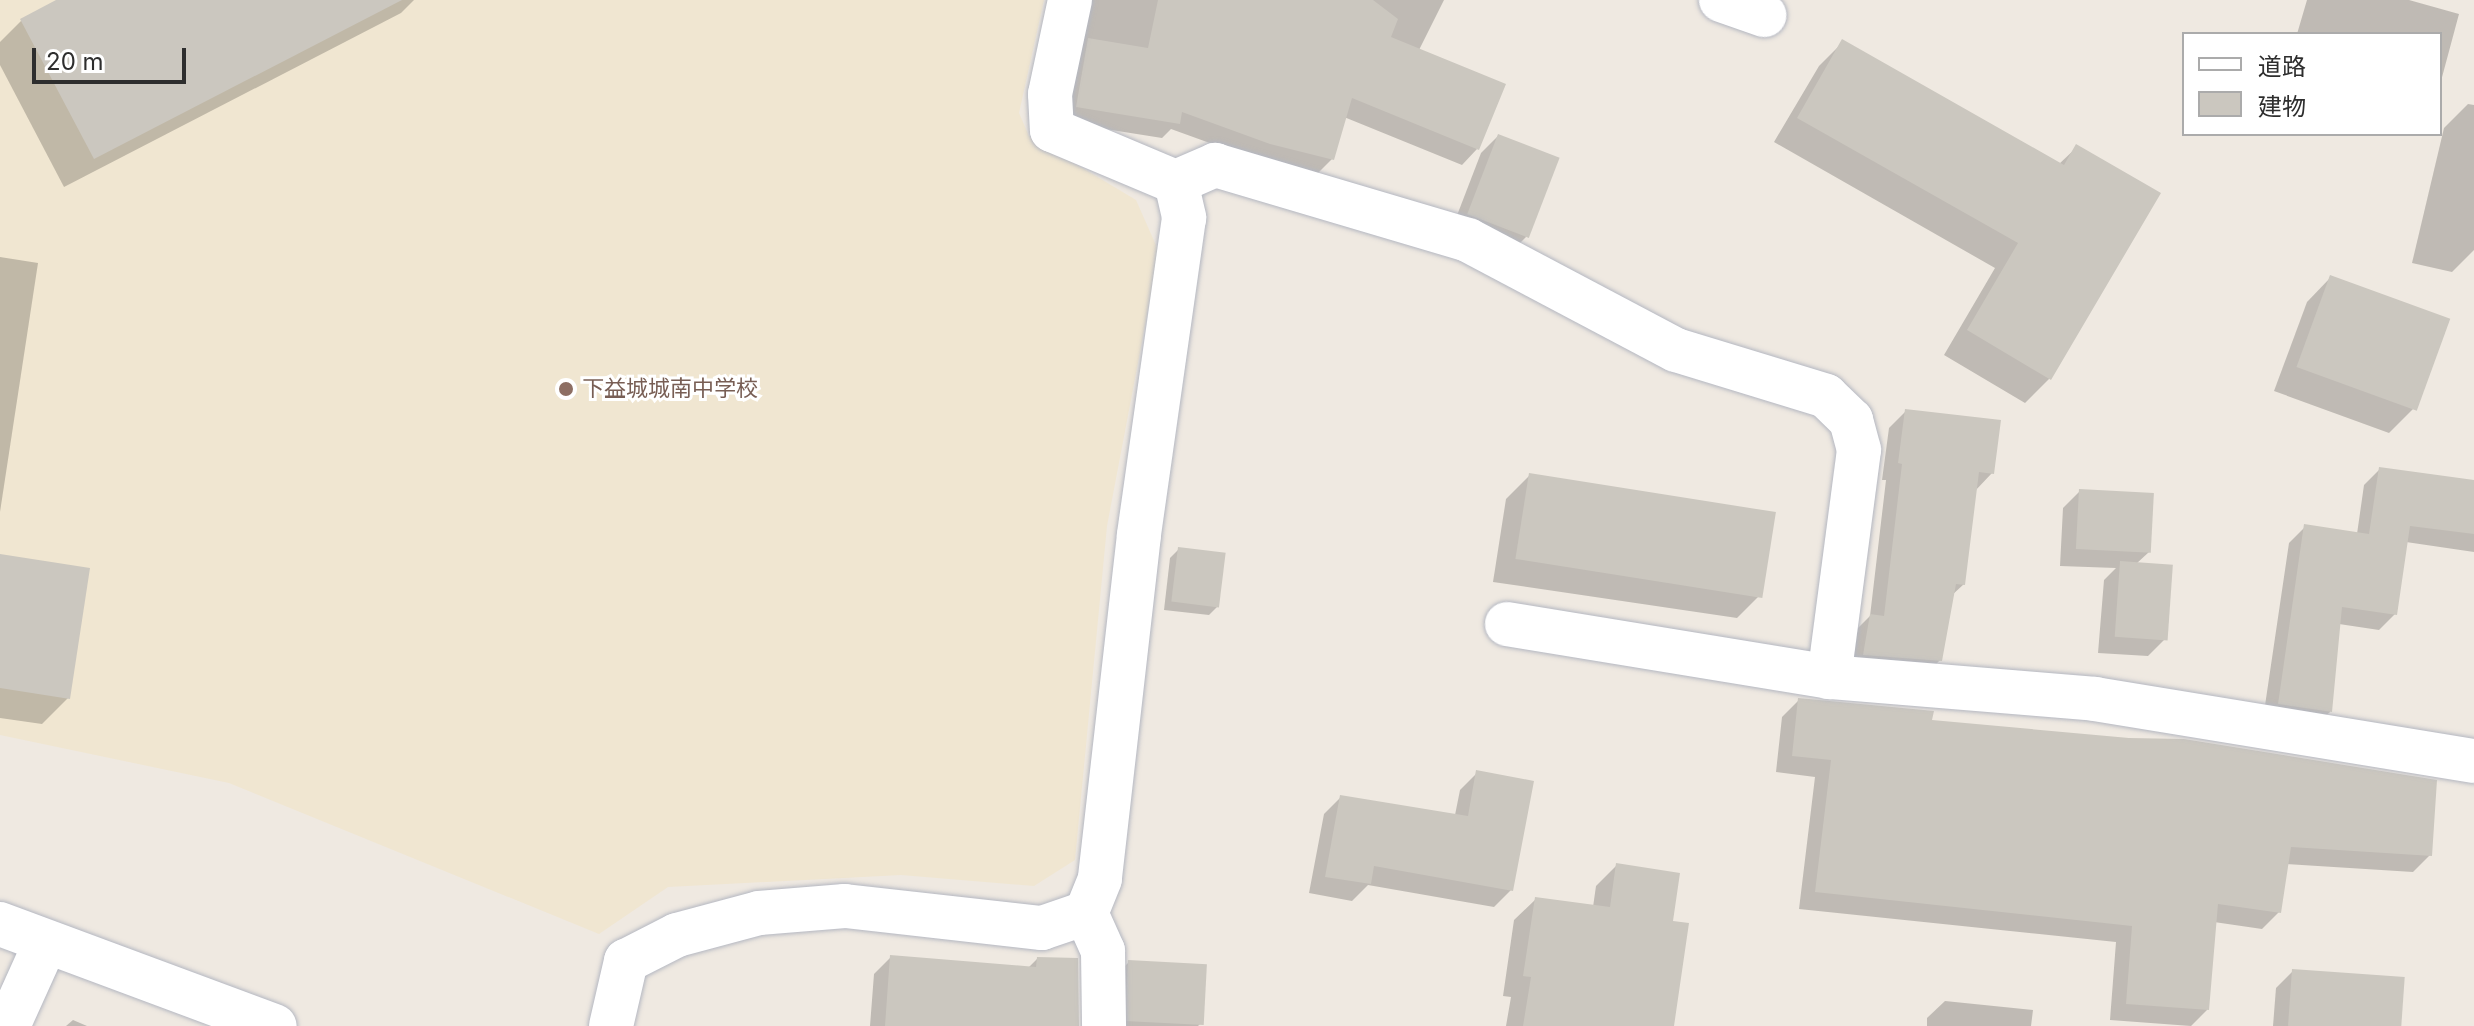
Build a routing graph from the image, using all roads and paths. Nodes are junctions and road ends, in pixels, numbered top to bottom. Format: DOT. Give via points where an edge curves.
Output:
graph roads {
  1 [pos="1070,0"];
  2 [pos="1721,0"];
  3 [pos="1764,15"];
  4 [pos="1176,182"];
  5 [pos="1507,624"];
  6 [pos="1829,677"];
  7 [pos="2474,761"];
  8 [pos="1086,913"];
  9 [pos="0,924"];
  10 [pos="46,942"];
  11 [pos="8,1026"];
  12 [pos="275,1026"];
  13 [pos="611,1026"];
  14 [pos="1104,1026"];
  1 -- 4 [label="street" via="1050,94 1052,130"];
  2 -- 3 [label="street"];
  4 -- 6 [label="street" via="1215,165 1468,240 1676,350 1826,396 1851,420 1859,450"];
  4 -- 8 [label="street" via="1184,218 1139,535 1100,879"];
  5 -- 6 [label="street"];
  6 -- 7 [label="street" via="2095,699"];
  8 -- 13 [label="street" via="1042,928 845,906 759,913 677,935 626,961"];
  8 -- 14 [label="street" via="1103,951"];
  9 -- 10 [label="street"];
  10 -- 11 [label="street"];
  10 -- 12 [label="street"];
}
